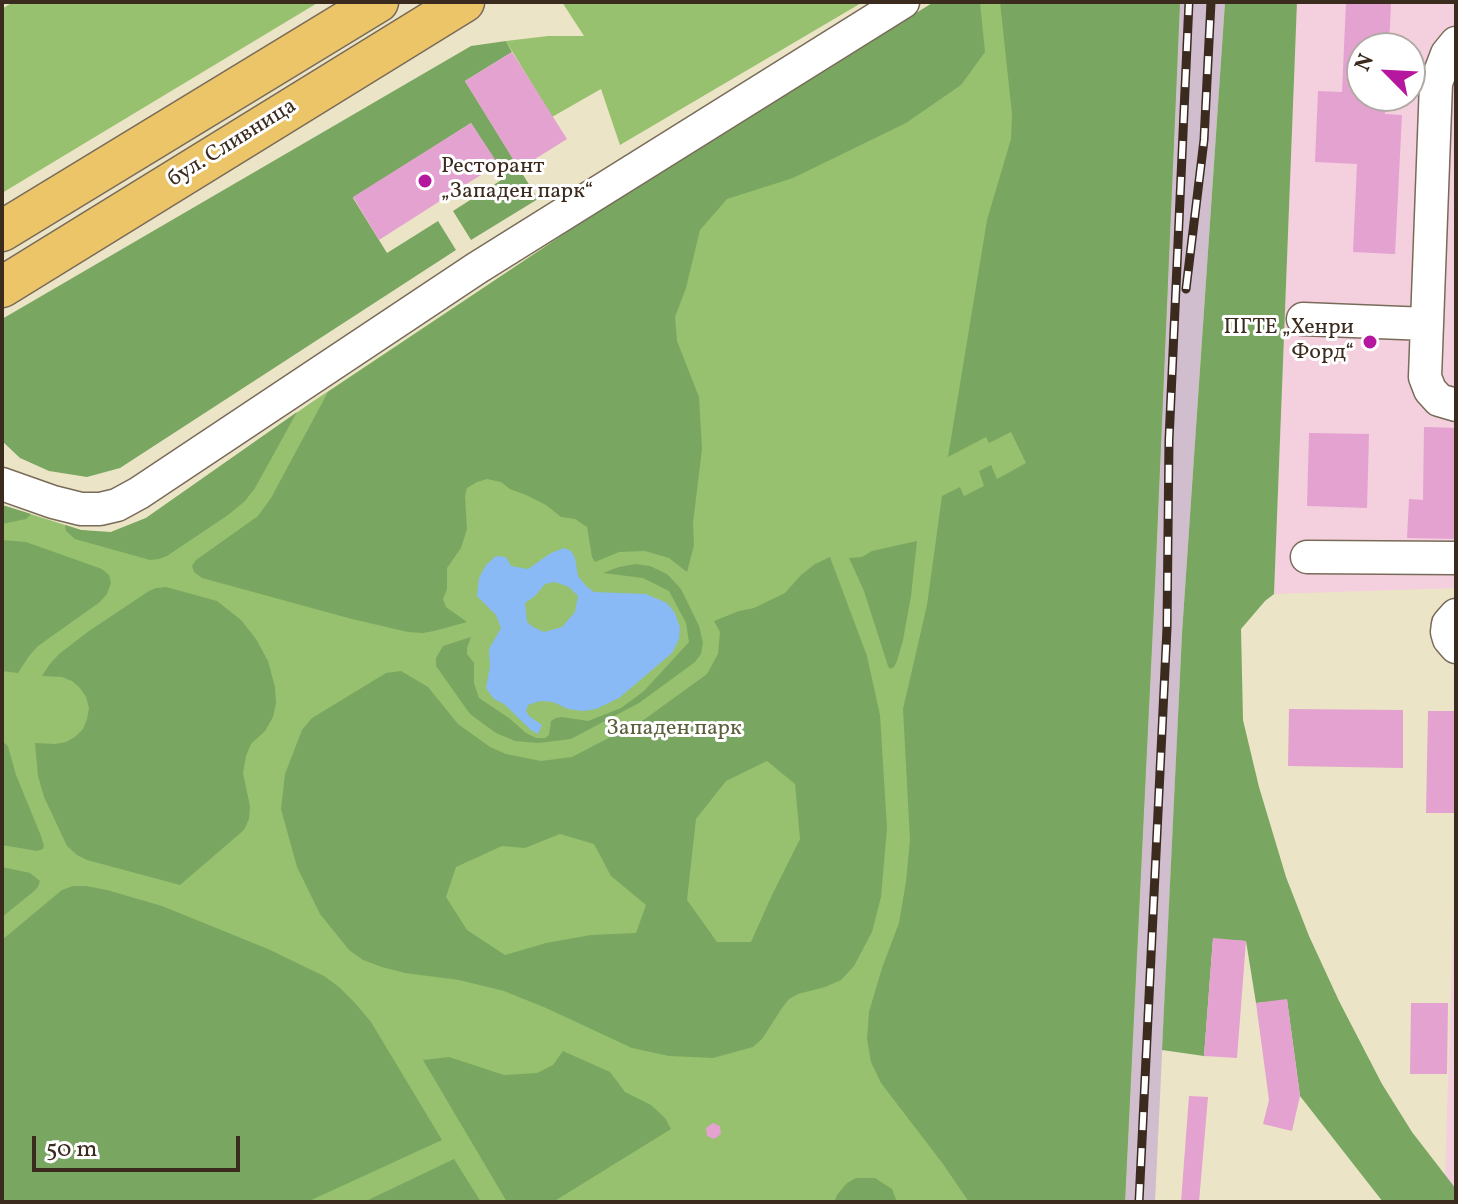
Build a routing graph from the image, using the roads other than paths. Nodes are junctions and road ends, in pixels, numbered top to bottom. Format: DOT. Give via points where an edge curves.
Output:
graph roads {
  1 [pos="378,2"];
  2 [pos="464,2"];
  3 [pos="903,2"];
  4 [pos="1456,43"];
  5 [pos="2,231"];
  6 [pos="2,287"];
  7 [pos="1303,319"];
  8 [pos="1427,324"];
  9 [pos="1456,405"];
  10 [pos="2,484"];
  11 [pos="1307,557"];
  12 [pos="1456,558"];
  13 [pos="1456,615"];
  14 [pos="1456,647"];
  1 -- 5 [label="main road, бул. Сливница"];
  2 -- 6 [label="main road, бул. Сливница"];
  3 -- 10 [label="street" via="464,277 117,505 81,509"];
  4 -- 8 [label="street" via="1436,83"];
  7 -- 8 [label="street"];
  8 -- 9 [label="street" via="1425,377 1439,400"];
  11 -- 12 [label="street"];
  13 -- 14 [label="street" via="1447,632"];
}
